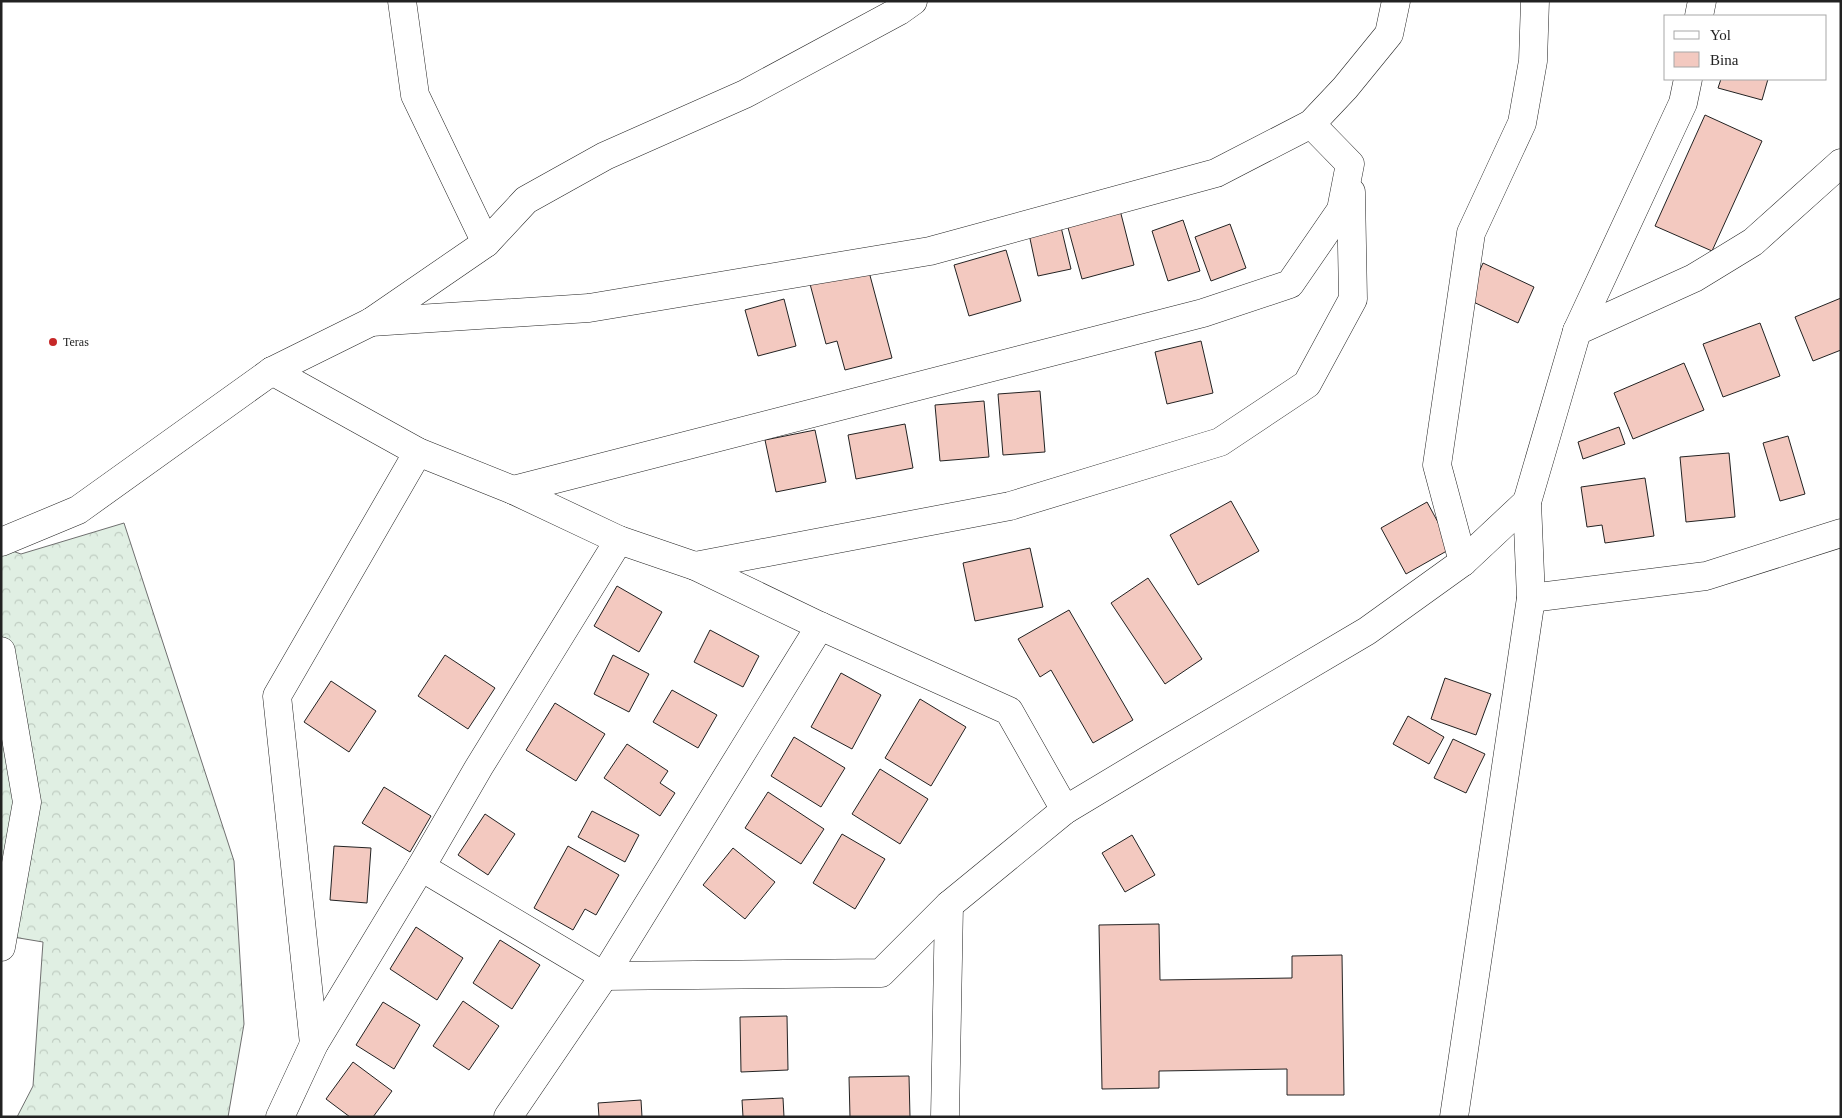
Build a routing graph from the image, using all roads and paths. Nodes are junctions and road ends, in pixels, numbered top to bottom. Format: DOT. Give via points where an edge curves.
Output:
graph roads {
  1 [pos="402,1"];
  2 [pos="913,1"];
  3 [pos="1396,1"];
  4 [pos="1535,1"];
  5 [pos="1702,1"];
  6 [pos="1700,15"];
  7 [pos="1688,80"];
  8 [pos="1311,124"];
  9 [pos="1841,163"];
  10 [pos="1350,164"];
  11 [pos="486,243"];
  12 [pos="371,322"];
  13 [pos="1576,331"];
  14 [pos="272,371"];
  15 [pos="418,452"];
  16 [pos="513,490"];
  17 [pos="1527,502"];
  18 [pos="1841,532"];
  19 [pos="619,540"];
  20 [pos="1,542"];
  21 [pos="1463,562"];
  22 [pos="695,566"];
  23 [pos="1531,598"];
  24 [pos="820,626"];
  25 [pos="1,651"];
  26 [pos="1065,810"];
  27 [pos="421,867"];
  28 [pos="950,905"];
  29 [pos="1,947"];
  30 [pos="604,976"];
  31 [pos="314,1044"];
  32 [pos="280,1117"];
  33 [pos="508,1117"];
  34 [pos="945,1117"];
  35 [pos="1454,1117"];
  1 -- 11 [label="street" via="415,96"];
  2 -- 11 [label="street" via="746,94 605,156 526,200"];
  3 -- 8 [label="street" via="1389,34"];
  4 -- 21 [label="street" via="1534,61 1522,123 1471,232 1438,465"];
  5 -- 6 [label="street"];
  7 -- 13 [label="street" via="1683,103"];
  8 -- 10 [label="street"];
  8 -- 12 [label="street" via="1216,172 930,251 588,308"];
  9 -- 13 [label="street" via="1753,242 1694,278"];
  10 -- 16 [label="street" via="1341,210 1290,284 1203,313"];
  10 -- 22 [label="street" via="1353,300 1307,384 1220,442 1010,506"];
  11 -- 12 [label="street"];
  12 -- 14 [label="street"];
  13 -- 17 [label="street"];
  14 -- 15 [label="street"];
  14 -- 20 [label="street" via="78,510"];
  15 -- 16 [label="street"];
  15 -- 31 [label="street" via="277,696"];
  16 -- 19 [label="street"];
  17 -- 21 [label="street"];
  17 -- 23 [label="street"];
  18 -- 23 [label="street" via="1706,576"];
  19 -- 22 [label="street"];
  19 -- 27 [label="street"];
  21 -- 26 [label="street" via="1368,631"];
  22 -- 24 [label="street"];
  23 -- 35 [label="street"];
  24 -- 26 [label="street" via="1009,711"];
  24 -- 30 [label="street"];
  25 -- 29 [label="street" via="27,802"];
  26 -- 28 [label="street"];
  27 -- 30 [label="street"];
  27 -- 31 [label="street"];
  28 -- 30 [label="street" via="881,973"];
  28 -- 34 [label="street"];
  30 -- 33 [label="street"];
  31 -- 32 [label="street"];
}
